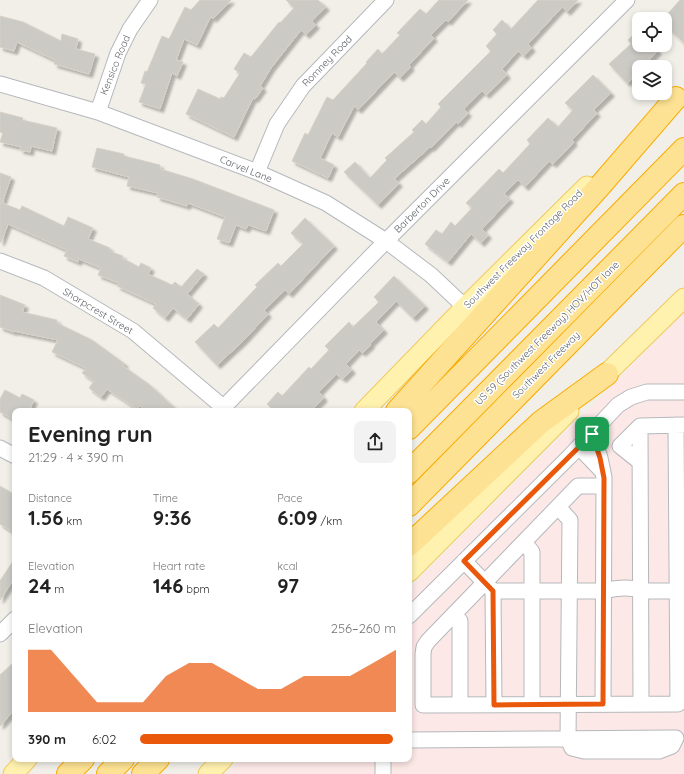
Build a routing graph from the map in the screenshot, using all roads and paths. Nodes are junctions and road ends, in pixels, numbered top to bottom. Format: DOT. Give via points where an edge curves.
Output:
graph roads {
  1 [pos="150,0"];
  2 [pos="386,0"];
  3 [pos="627,0"];
  4 [pos="0,84"];
  5 [pos="680,94"];
  6 [pos="98,112"];
  7 [pos="684,149"];
  8 [pos="257,172"];
  9 [pos="684,194"];
  10 [pos="684,226"];
  11 [pos="386,241"];
  12 [pos="0,261"];
  13 [pos="684,298"];
  14 [pos="465,307"];
  15 [pos="606,374"];
  16 [pos="684,392"];
  17 [pos="221,408"];
  18 [pos="223,408"];
  19 [pos="367,408"];
  20 [pos="400,408"];
  21 [pos="412,425"];
  22 [pos="680,425"];
  23 [pos="640,426"];
  24 [pos="592,434"];
  25 [pos="0,448"];
  26 [pos="574,452"];
  27 [pos="12,454"];
  28 [pos="640,462"];
  29 [pos="412,469"];
  30 [pos="603,479"];
  31 [pos="412,502"];
  32 [pos="558,507"];
  33 [pos="412,542"];
  34 [pos="524,542"];
  35 [pos="464,561"];
  36 [pos="412,569"];
  37 [pos="489,587"];
  38 [pos="532,591"];
  39 [pos="569,591"];
  40 [pos="604,591"];
  41 [pos="641,591"];
  42 [pos="680,591"];
  43 [pos="412,613"];
  44 [pos="454,614"];
  45 [pos="12,622"];
  46 [pos="0,634"];
  47 [pos="532,704"];
  48 [pos="569,704"];
  49 [pos="603,704"];
  50 [pos="641,704"];
  51 [pos="460,705"];
  52 [pos="494,705"];
  53 [pos="568,739"];
  54 [pos="412,740"];
  55 [pos="24,762"];
  56 [pos="80,762"];
  57 [pos="120,762"];
  58 [pos="155,762"];
  59 [pos="220,762"];
  60 [pos="383,762"];
  61 [pos="13,774"];
  62 [pos="68,774"];
  63 [pos="108,774"];
  64 [pos="144,774"];
  65 [pos="208,774"];
  66 [pos="383,774"];
  1 -- 6 [label="street, Kensico Road" via="130,29 118,53"];
  2 -- 8 [label="street, Romney Road" via="303,86 277,124"];
  3 -- 11 [label="street, Barberton Drive"];
  4 -- 6 [label="street, Carvel Lane"];
  5 -- 14 [label="main road, Southwest Freeway Frontage Road"];
  5 -- 20 [label="highway"];
  6 -- 8 [label="street, Carvel Lane"];
  7 -- 21 [label="highway"];
  8 -- 11 [label="street, Carvel Lane" via="326,203"];
  9 -- 29 [label="highway, US 59 (Southwest Freeway) HOV/HOT lane"];
  10 -- 31 [label="highway, Southwest Freeway"];
  11 -- 14 [label="street, Carvel Lane" via="431,275"];
  11 -- 18 [label="street, Barberton Drive"];
  12 -- 17 [label="street, Sharpcrest Street" via="44,278 134,331"];
  13 -- 15 [label="main road"];
  14 -- 19 [label="main road, Southwest Freeway Frontage Road"];
  15 -- 33 [label="highway" via="541,422"];
  15 -- 36 [label="main road"];
  16 -- 24 [label="street" via="648,392 631,397 618,405"];
  22 -- 23 [label="street"];
  22 -- 42 [label="street"];
  23 -- 28 [label="street"];
  23 -- 28 [label="street" via="620,446"];
  24 -- 26 [label="street"];
  24 -- 30 [label="street" via="600,458"];
  25 -- 27 [label="street"];
  26 -- 30 [label="street"];
  26 -- 35 [label="street"];
  28 -- 41 [label="street"];
  30 -- 32 [label="street" via="578,486"];
  30 -- 40 [label="street"];
  32 -- 34 [label="street"];
  32 -- 39 [label="street" via="570,520"];
  34 -- 37 [label="street"];
  34 -- 38 [label="street" via="532,552"];
  35 -- 37 [label="street"];
  35 -- 43 [label="street"];
  37 -- 38 [label="street"];
  37 -- 44 [label="street"];
  37 -- 52 [label="street"];
  38 -- 39 [label="street"];
  38 -- 47 [label="street"];
  39 -- 40 [label="street"];
  39 -- 48 [label="street"];
  40 -- 41 [label="street" via="613,588 634,588"];
  40 -- 49 [label="street"];
  41 -- 42 [label="street"];
  41 -- 50 [label="street"];
  42 -- 50 [label="street" via="678,704"];
  44 -- 51 [label="street" via="460,621"];
  44 -- 51 [label="street" via="424,647 424,705"];
  45 -- 46 [label="street"];
  47 -- 48 [label="street"];
  47 -- 52 [label="street"];
  48 -- 49 [label="street"];
  48 -- 53 [label="street"];
  49 -- 50 [label="street"];
  51 -- 52 [label="street"];
  53 -- 53 [label="street" via="591,738 676,738 672,746 659,751 584,751 572,748"];
  53 -- 54 [label="street"];
  55 -- 61 [label="main road"];
  56 -- 62 [label="highway"];
  57 -- 63 [label="highway"];
  58 -- 64 [label="highway"];
  59 -- 65 [label="main road"];
  60 -- 66 [label="street"];
}
